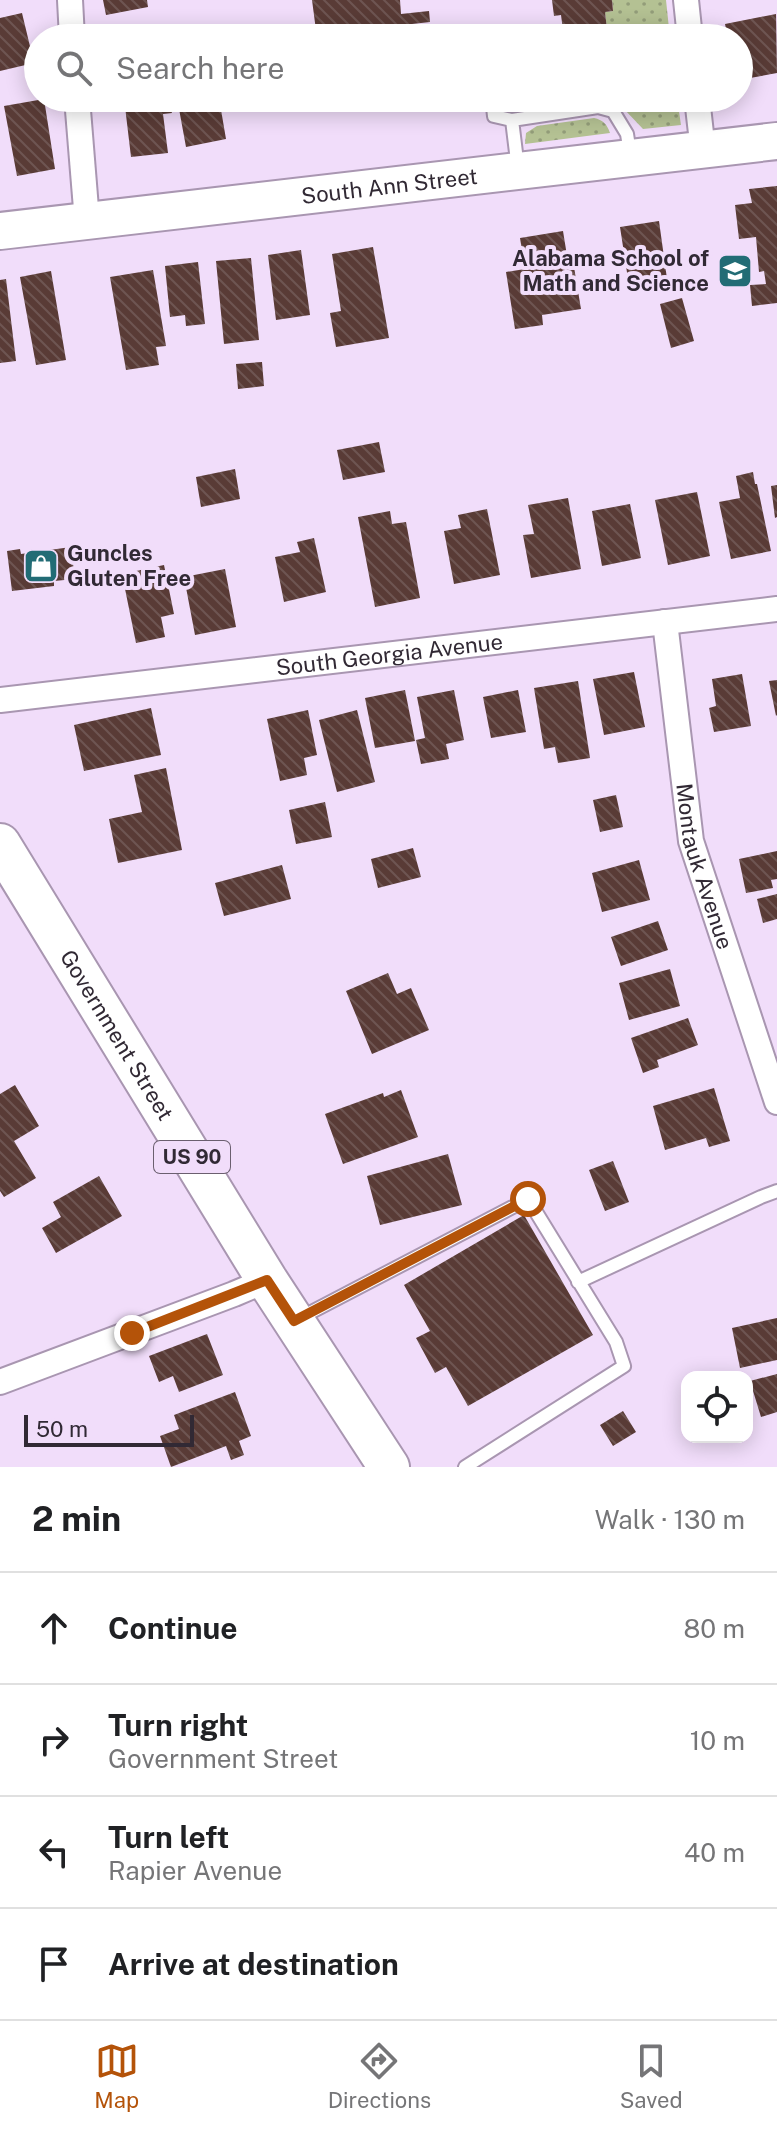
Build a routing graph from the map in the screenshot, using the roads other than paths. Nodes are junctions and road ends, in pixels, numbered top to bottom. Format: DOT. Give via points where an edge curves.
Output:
graph roads {
  1 [pos="70,0"];
  2 [pos="686,0"];
  3 [pos="71,24"];
  4 [pos="689,24"];
  5 [pos="78,112"];
  6 [pos="494,112"];
  7 [pos="565,112"];
  8 [pos="614,112"];
  9 [pos="699,112"];
  10 [pos="512,120"];
  11 [pos="777,141"];
  12 [pos="703,151"];
  13 [pos="631,159"];
  14 [pos="518,172"];
  15 [pos="87,221"];
  16 [pos="0,231"];
  17 [pos="777,609"];
  18 [pos="665,622"];
  19 [pos="0,700"];
  20 [pos="0,844"];
  21 [pos="777,1102"];
  22 [pos="777,1191"];
  23 [pos="267,1280"];
  24 [pos="578,1282"];
  25 [pos="294,1321"];
  26 [pos="0,1382"];
  27 [pos="389,1467"];
  28 [pos="465,1467"];
  1 -- 3 [label="street"];
  2 -- 4 [label="street"];
  5 -- 15 [label="street"];
  6 -- 10 [label="lane"];
  7 -- 10 [label="lane"];
  8 -- 13 [label="lane" via="627,134"];
  9 -- 12 [label="street"];
  10 -- 14 [label="lane"];
  11 -- 12 [label="street, South Ann Street"];
  12 -- 13 [label="street, South Ann Street"];
  13 -- 14 [label="street, South Ann Street"];
  14 -- 15 [label="street, South Ann Street"];
  15 -- 16 [label="street, South Ann Street"];
  17 -- 18 [label="street, South Georgia Avenue"];
  18 -- 19 [label="street, South Georgia Avenue"];
  18 -- 21 [label="street, Montauk Avenue" via="691,841"];
  20 -- 23 [label="main road, Government Street / US 90"];
  22 -- 24 [label="lane"];
  23 -- 25 [label="main road, Government Street / US 90"];
  23 -- 26 [label="street"];
  24 -- 25 [label="lane" via="528,1199"];
  24 -- 28 [label="lane" via="616,1342 624,1366"];
  25 -- 27 [label="main road, Government Street / US 90"];
}
